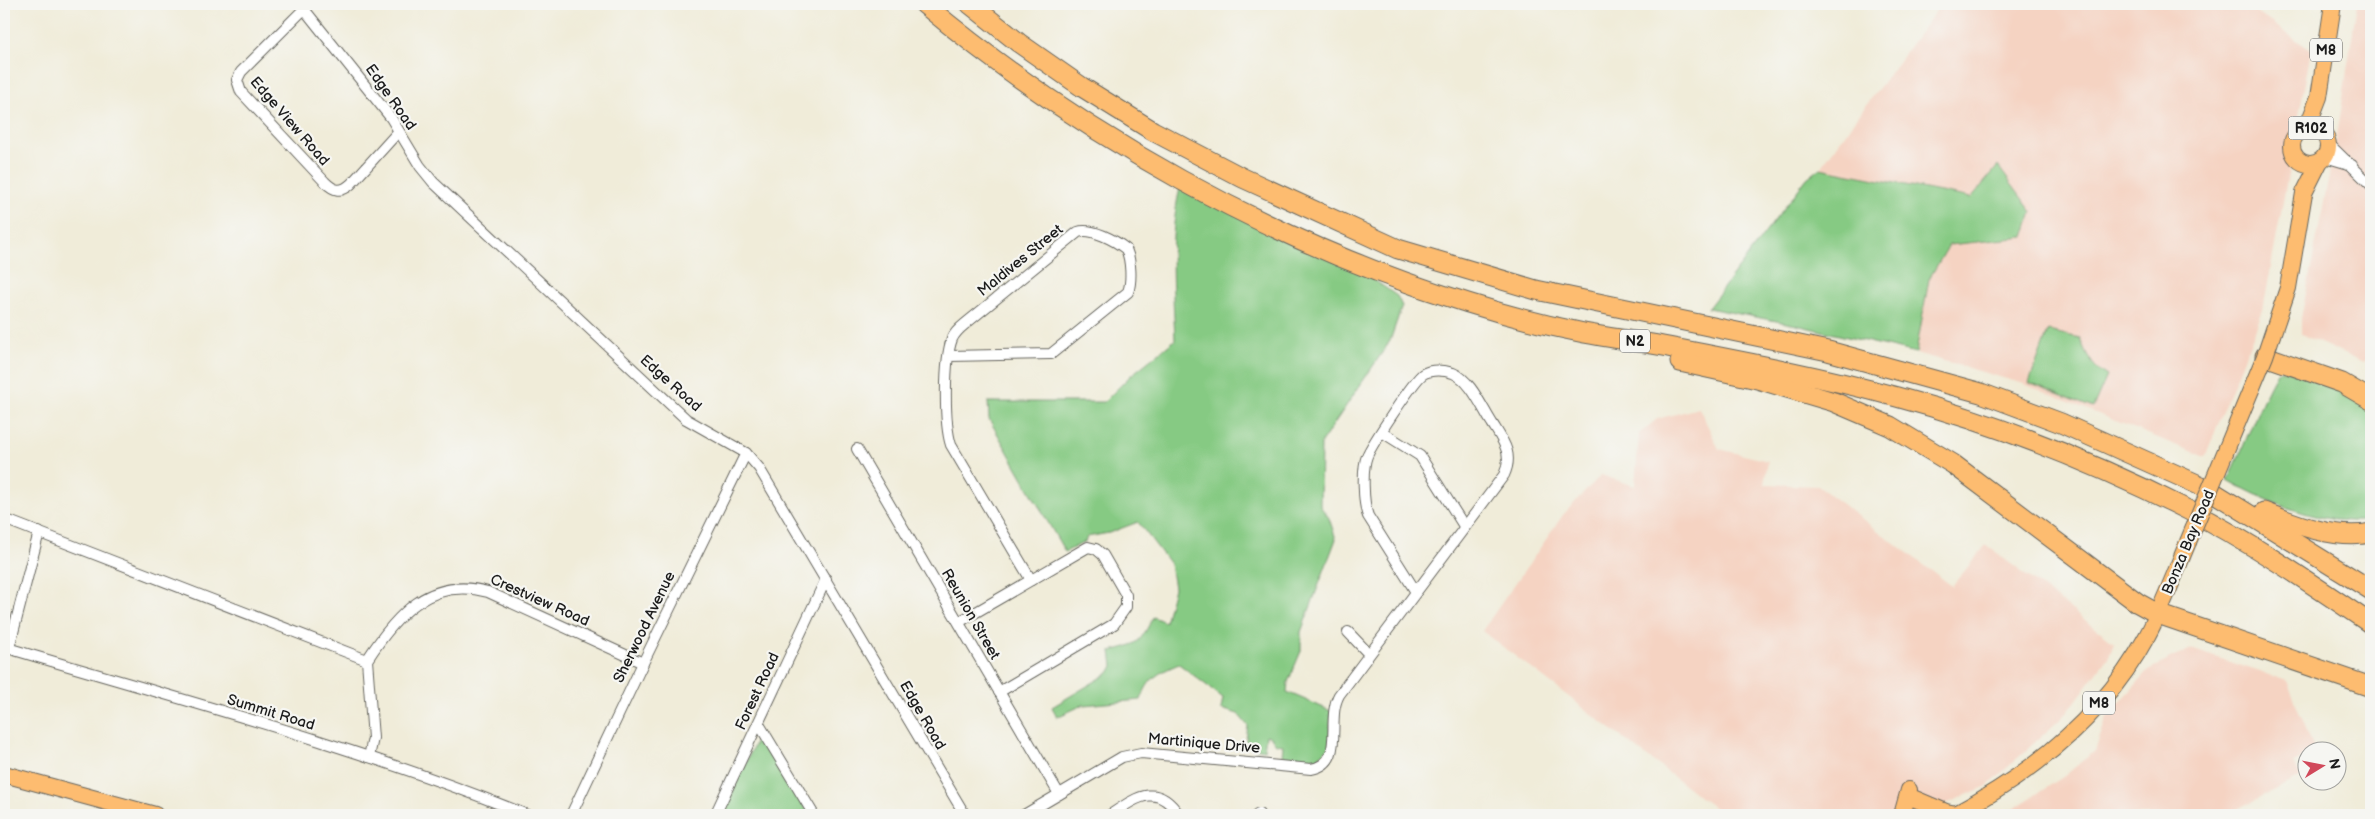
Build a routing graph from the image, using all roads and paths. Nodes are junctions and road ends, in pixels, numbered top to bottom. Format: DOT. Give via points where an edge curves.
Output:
graph roads {
  1 [pos="924,4"];
  2 [pos="970,4"];
  3 [pos="2333,4"];
  4 [pos="306,6"];
  5 [pos="398,132"];
  6 [pos="2320,144"];
  7 [pos="2300,161"];
  8 [pos="2371,185"];
  9 [pos="2304,193"];
  10 [pos="1583,333"];
  11 [pos="948,356"];
  12 [pos="2264,356"];
  13 [pos="2371,400"];
  14 [pos="1382,432"];
  15 [pos="857,449"];
  16 [pos="746,453"];
  17 [pos="2148,461"];
  18 [pos="4,518"];
  19 [pos="1464,526"];
  20 [pos="39,532"];
  21 [pos="2371,533"];
  22 [pos="826,579"];
  23 [pos="1031,580"];
  24 [pos="2371,590"];
  25 [pos="1416,592"];
  26 [pos="2158,614"];
  27 [pos="959,622"];
  28 [pos="2371,624"];
  29 [pos="1348,632"];
  30 [pos="6,647"];
  31 [pos="1369,654"];
  32 [pos="367,660"];
  33 [pos="643,663"];
  34 [pos="2371,686"];
  35 [pos="998,692"];
  36 [pos="759,724"];
  37 [pos="369,756"];
  38 [pos="4,774"];
  39 [pos="1059,794"];
  40 [pos="1956,814"];
  41 [pos="155,815"];
  42 [pos="527,815"];
  43 [pos="572,815"];
  44 [pos="715,815"];
  45 [pos="814,815"];
  46 [pos="965,815"];
  47 [pos="1024,815"];
  48 [pos="1110,815"];
  49 [pos="1178,815"];
  50 [pos="1902,815"];
  1 -- 10 [label="highway, N2" via="1008,70 1088,124 1164,169 1312,247 1464,302"];
  2 -- 17 [label="highway, N2" via="1082,87 1153,131 1251,182 1398,249 1536,290 1828,351 1981,393 2061,422"];
  3 -- 6 [label="main road, Bonza Bay Road / M8" via="2318,97"];
  4 -- 5 [label="street, Edge Road"];
  4 -- 5 [label="street, Edge View Road" via="242,72 237,80 241,92 335,190 342,191 351,184"];
  5 -- 16 [label="street, Edge Road" via="433,182 686,419"];
  6 -- 7 [label="main road, R102" via="2309,165"];
  6 -- 7 [label="main road, Bonza Bay Road / R102" via="2297,133 2292,143 2294,154"];
  6 -- 8 [label="street" via="2352,166"];
  6 -- 9 [label="main road, Bonza Bay Road / M8"];
  7 -- 9 [label="main road, Bonza Bay Road / M8"];
  9 -- 12 [label="main road, Bonza Bay Road / M8, bridge" via="2288,288"];
  10 -- 26 [label="highway" via="1622,348 1834,402 1890,426 1952,464 2138,603"];
  10 -- 28 [label="highway, N2" via="1826,379 1908,400 2052,448 2191,512 2292,570"];
  11 -- 11 [label="street, Maldives Street" via="952,339 959,329 1078,232 1092,232 1126,249 1128,292 1051,354"];
  11 -- 23 [label="street, Maldives Street" via="946,422 951,445"];
  12 -- 13 [label="highway" via="2342,384"];
  12 -- 26 [label="main road, Bonza Bay Road / M8, bridge"];
  14 -- 19 [label="street" via="1420,456"];
  14 -- 19 [label="street" via="1424,374 1445,371 1464,381 1504,442 1509,457 1504,475"];
  14 -- 25 [label="street" via="1366,462 1365,509"];
  15 -- 27 [label="street, Reunion Street"];
  16 -- 22 [label="street, Edge Road" via="762,473"];
  16 -- 33 [label="street, Sherwood Avenue"];
  17 -- 21 [label="highway" via="2302,526 2334,532"];
  17 -- 24 [label="highway, N2" via="2208,489"];
  18 -- 20 [label="street"];
  19 -- 25 [label="street"];
  20 -- 30 [label="street"];
  20 -- 32 [label="street"];
  22 -- 36 [label="street, Forest Road"];
  22 -- 46 [label="street, Edge Road"];
  23 -- 27 [label="street"];
  23 -- 35 [label="street" via="1092,547 1103,555 1126,595 1126,607 1122,616 1108,628"];
  25 -- 31 [label="street"];
  26 -- 34 [label="highway"];
  26 -- 40 [label="main road, Bonza Bay Road / M8" via="2120,676 2079,727 2034,764"];
  27 -- 35 [label="street, Reunion Street"];
  29 -- 31 [label="street"];
  30 -- 37 [label="street, Summit Road"];
  31 -- 39 [label="street, Martinique Drive" via="1334,703 1333,748 1323,765 1311,769 1141,753 1122,757"];
  32 -- 33 [label="street, Crestview Road" via="392,627 426,596 444,590 470,588 488,592"];
  32 -- 37 [label="street" via="373,738"];
  33 -- 43 [label="street, Sherwood Avenue"];
  35 -- 39 [label="street, Reunion Street"];
  36 -- 44 [label="street, Forest Road"];
  36 -- 45 [label="street"];
  37 -- 42 [label="street, Summit Road" via="441,780"];
  38 -- 41 [label="main road"];
  39 -- 47 [label="street, Martinique Drive"];
  40 -- 50 [label="main road" via="1911,794"];
  48 -- 49 [label="street" via="1133,800 1155,796 1169,801"];
}
